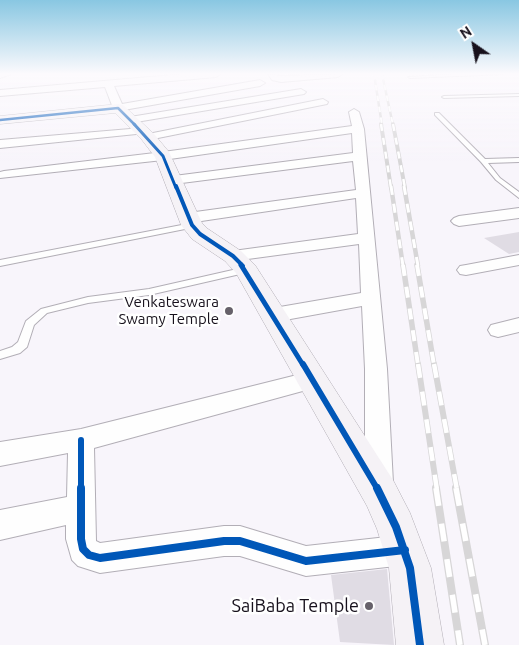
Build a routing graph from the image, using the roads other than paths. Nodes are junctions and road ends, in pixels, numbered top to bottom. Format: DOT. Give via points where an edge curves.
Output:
graph roads {
  1 [pos="41,104"];
  2 [pos="145,104"];
  3 [pos="208,104"];
  4 [pos="251,104"];
  5 [pos="326,104"];
  6 [pos="330,106"];
  7 [pos="437,114"];
  8 [pos="288,118"];
  9 [pos="0,120"];
  10 [pos="141,131"];
  11 [pos="0,144"];
  12 [pos="358,156"];
  13 [pos="519,160"];
  14 [pos="483,161"];
  15 [pos="4,175"];
  16 [pos="364,193"];
  17 [pos="519,196"];
  18 [pos="519,213"];
  19 [pos="458,221"];
  20 [pos="190,222"];
  21 [pos="366,238"];
  22 [pos="519,260"];
  23 [pos="0,263"];
  24 [pos="239,263"];
  25 [pos="466,270"];
  26 [pos="370,298"];
  27 [pos="274,315"];
  28 [pos="519,325"];
  29 [pos="498,330"];
  30 [pos="0,355"];
  31 [pos="313,380"];
  32 [pos="80,440"];
  33 [pos="0,454"];
  34 [pos="380,493"];
  35 [pos="81,508"];
  36 [pos="0,525"];
  37 [pos="404,550"];
  38 [pos="420,645"];
  1 -- 10 [label="street"];
  2 -- 10 [label="street"];
  3 -- 10 [label="street"];
  4 -- 10 [label="street"];
  5 -- 6 [label="street"];
  6 -- 8 [label="street"];
  6 -- 10 [label="street"];
  7 -- 14 [label="lane"];
  9 -- 10 [label="street"];
  10 -- 11 [label="street"];
  10 -- 12 [label="street"];
  10 -- 12 [label="street" via="356,120"];
  10 -- 15 [label="street"];
  10 -- 20 [label="street"];
  12 -- 16 [label="street"];
  13 -- 14 [label="lane"];
  14 -- 17 [label="lane"];
  16 -- 20 [label="street"];
  16 -- 21 [label="street"];
  18 -- 19 [label="street"];
  20 -- 23 [label="lane"];
  20 -- 24 [label="street" via="200,234"];
  21 -- 24 [label="street"];
  21 -- 26 [label="street"];
  22 -- 25 [label="street"];
  24 -- 27 [label="street"];
  24 -- 30 [label="lane" via="149,292 88,300 44,311 30,324 23,344"];
  26 -- 27 [label="street"];
  26 -- 34 [label="street"];
  27 -- 31 [label="street"];
  28 -- 29 [label="street"];
  31 -- 32 [label="street"];
  31 -- 34 [label="street"];
  32 -- 33 [label="street"];
  32 -- 35 [label="street"];
  34 -- 37 [label="street"];
  35 -- 36 [label="street"];
  35 -- 37 [label="street" via="83,549 100,558 224,541 240,541 306,560"];
  37 -- 38 [label="street" via="410,568"];
}
